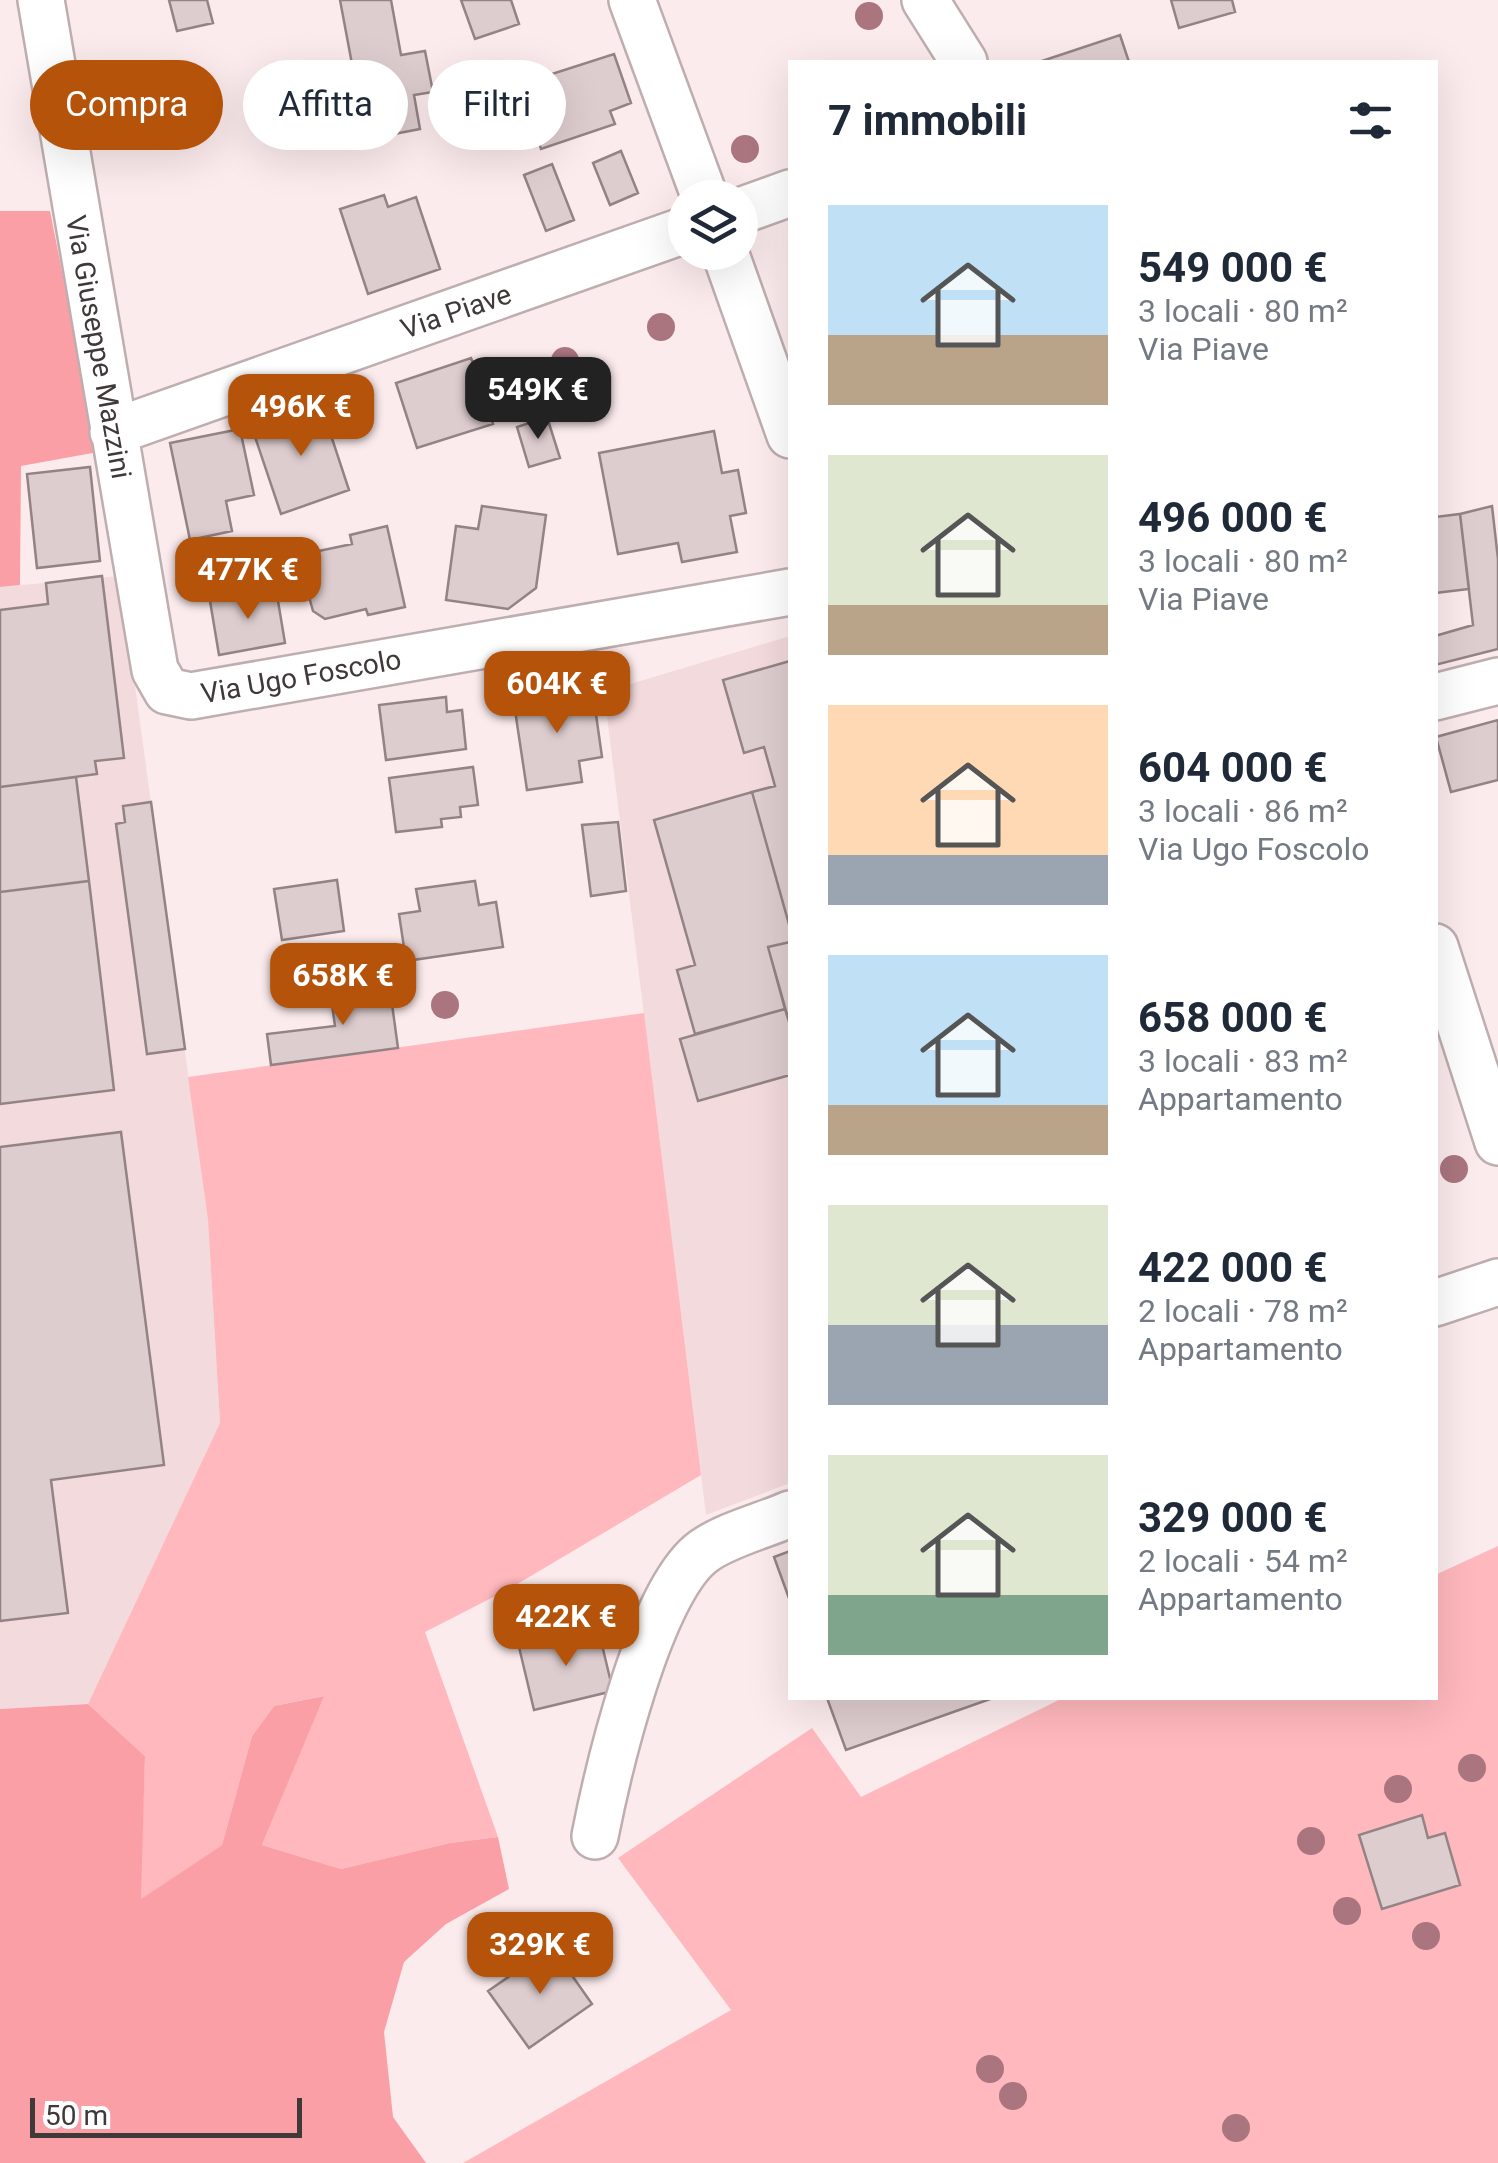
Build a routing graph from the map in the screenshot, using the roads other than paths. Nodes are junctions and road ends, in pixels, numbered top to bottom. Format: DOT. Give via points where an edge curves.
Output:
graph roads {
  1 [pos="42,0"];
  2 [pos="632,0"];
  3 [pos="926,0"];
  4 [pos="963,60"];
  5 [pos="698,180"];
  6 [pos="788,195"];
  7 [pos="758,205"];
  8 [pos="668,236"];
  9 [pos="731,270"];
  10 [pos="788,429"];
  11 [pos="113,432"];
  12 [pos="788,592"];
  13 [pos="1498,681"];
  14 [pos="167,692"];
  15 [pos="1438,696"];
  16 [pos="1438,971"];
  17 [pos="1498,1142"];
  18 [pos="1498,1282"];
  19 [pos="1438,1302"];
  20 [pos="788,1515"];
  21 [pos="595,1836"];
  1 -- 11 [label="street, Via Giuseppe Mazzini"];
  2 -- 5 [label="street"];
  3 -- 4 [label="street"];
  6 -- 7 [label="street"];
  8 -- 11 [label="street, Via Piave"];
  9 -- 10 [label="street"];
  11 -- 14 [label="street, Via Giuseppe Mazzini" via="155,670"];
  12 -- 14 [label="street, Via Ugo Foscolo" via="191,696"];
  13 -- 15 [label="street"];
  16 -- 17 [label="street"];
  18 -- 19 [label="street"];
  20 -- 21 [label="street" via="705,1550 679,1576 659,1613 608,1766"];
}
